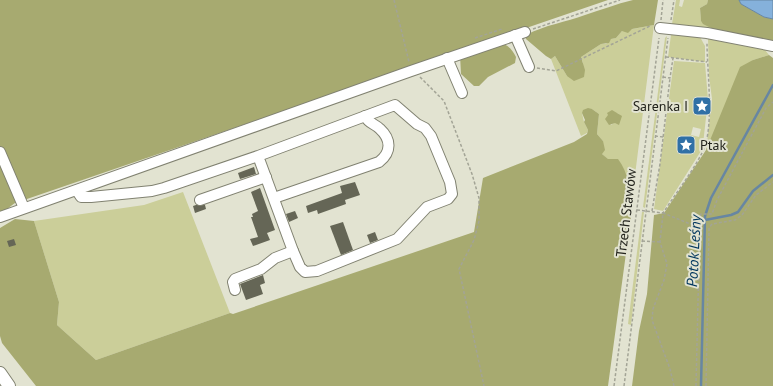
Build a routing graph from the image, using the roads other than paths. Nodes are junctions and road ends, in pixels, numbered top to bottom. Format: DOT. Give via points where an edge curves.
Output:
graph roads {
  1 [pos="665,29"];
  2 [pos="525,32"];
  3 [pos="515,35"];
  4 [pos="773,46"];
  5 [pos="447,58"];
  6 [pos="529,67"];
  7 [pos="462,93"];
  8 [pos="365,116"];
  9 [pos="0,152"];
  10 [pos="258,156"];
  11 [pos="266,177"];
  12 [pos="77,191"];
  13 [pos="274,198"];
  14 [pos="200,200"];
  15 [pos="24,208"];
  16 [pos="0,217"];
  17 [pos="293,251"];
  18 [pos="235,290"];
  19 [pos="0,373"];
  20 [pos="9,386"];
  1 -- 4 [label="street" via="707,33"];
  2 -- 3 [label="street"];
  3 -- 5 [label="street"];
  3 -- 6 [label="street"];
  5 -- 7 [label="street"];
  5 -- 12 [label="street"];
  8 -- 10 [label="street"];
  8 -- 13 [label="street" via="388,140 389,149 386,156 379,162"];
  8 -- 17 [label="street" via="396,105 425,128 431,136 450,182 452,194 448,199 427,208 397,239 317,271 305,272"];
  9 -- 15 [label="street"];
  10 -- 11 [label="street"];
  10 -- 12 [label="street" via="152,191 91,198 81,197"];
  11 -- 13 [label="street"];
  11 -- 14 [label="street"];
  12 -- 15 [label="street"];
  13 -- 17 [label="street"];
  15 -- 16 [label="street"];
  17 -- 18 [label="street" via="275,258 261,270 235,279"];
  19 -- 20 [label="main road"];
}
